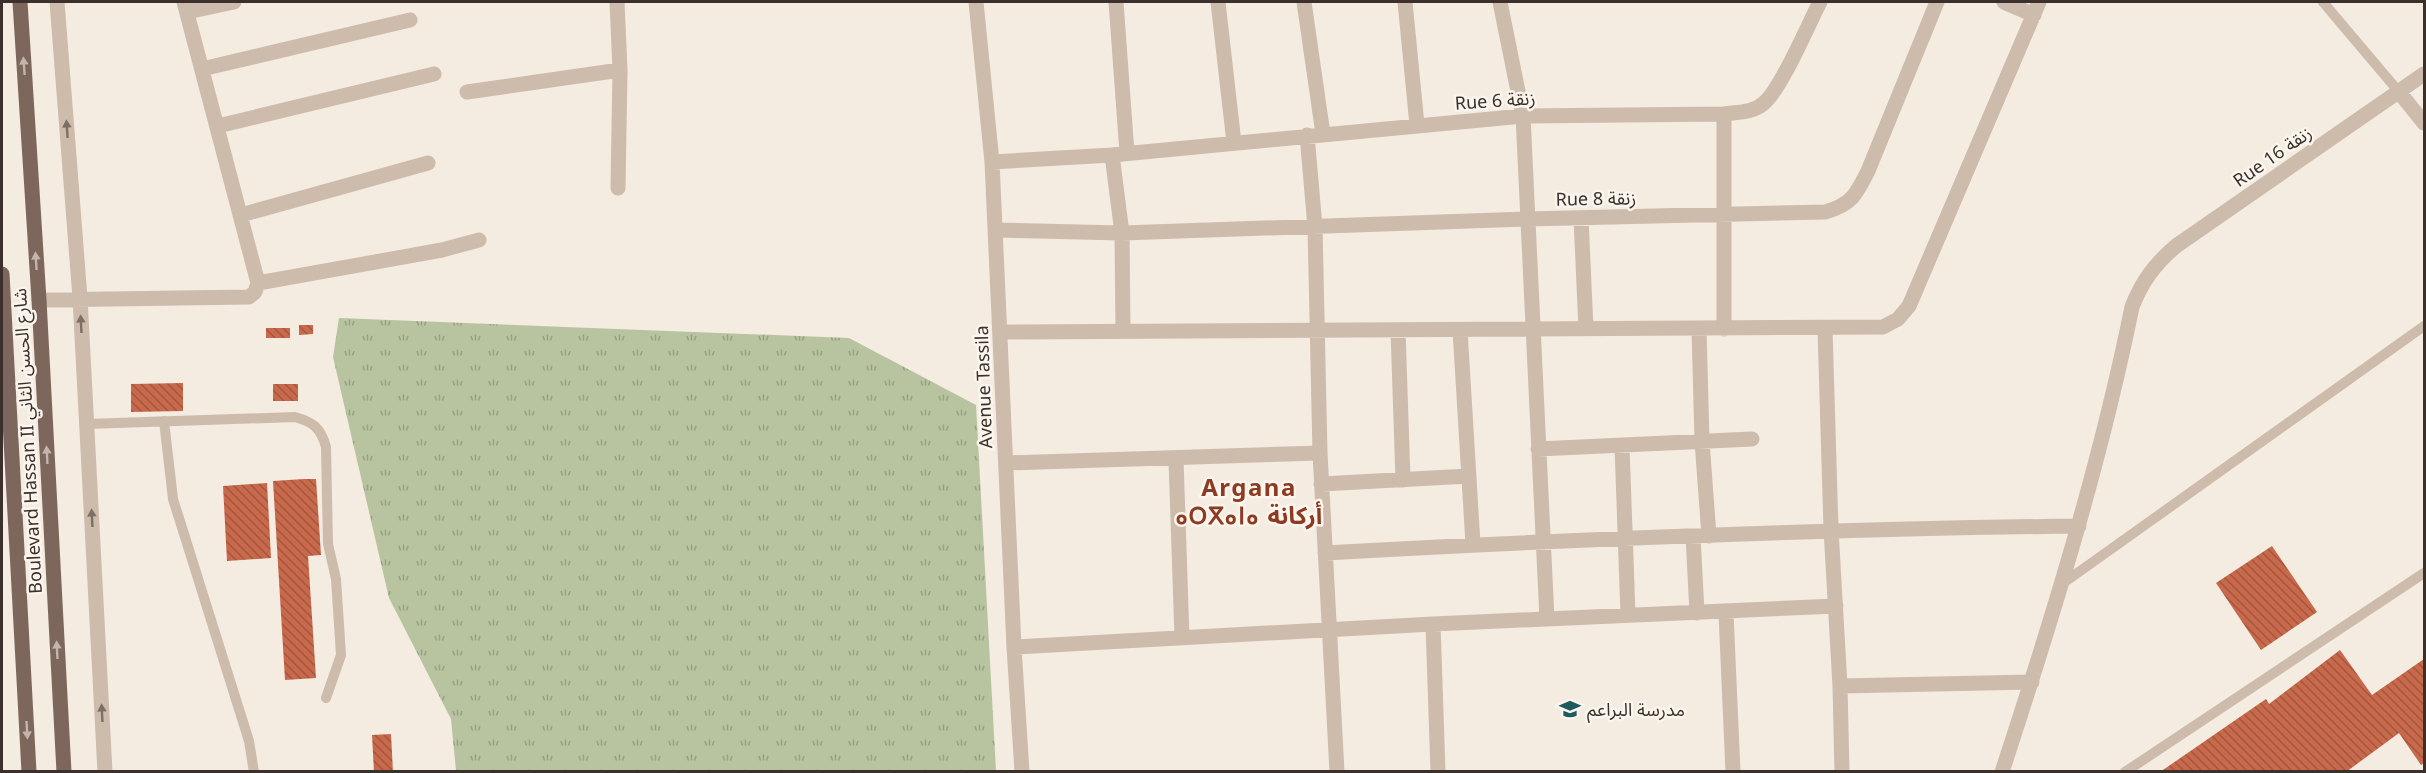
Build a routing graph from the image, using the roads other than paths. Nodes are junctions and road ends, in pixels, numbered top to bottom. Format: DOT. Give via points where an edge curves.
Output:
graph roads {
  1 [pos="20,2"];
  2 [pos="57,2"];
  3 [pos="234,2"];
  4 [pos="617,2"];
  5 [pos="976,2"];
  6 [pos="1116,2"];
  7 [pos="1218,2"];
  8 [pos="1304,2"];
  9 [pos="1405,2"];
  10 [pos="1500,2"];
  11 [pos="1820,2"];
  12 [pos="1937,2"];
  13 [pos="2004,2"];
  14 [pos="2322,2"];
  15 [pos="186,7"];
  16 [pos="2037,8"];
  17 [pos="410,20"];
  18 [pos="202,69"];
  19 [pos="620,69"];
  20 [pos="434,74"];
  21 [pos="2424,74"];
  22 [pos="467,92"];
  23 [pos="2399,92"];
  24 [pos="1724,114"];
  25 [pos="1522,116"];
  26 [pos="2424,123"];
  27 [pos="1417,125"];
  28 [pos="218,126"];
  29 [pos="1323,134"];
  30 [pos="1307,135"];
  31 [pos="1234,143"];
  32 [pos="1119,154"];
  33 [pos="992,162"];
  34 [pos="428,163"];
  35 [pos="618,188"];
  36 [pos="241,215"];
  37 [pos="1725,215"];
  38 [pos="1581,218"];
  39 [pos="1527,219"];
  40 [pos="1315,227"];
  41 [pos="996,230"];
  42 [pos="1122,232"];
  43 [pos="479,240"];
  44 [pos="2,274"];
  45 [pos="258,283"];
  46 [pos="80,298"];
  47 [pos="39,300"];
  48 [pos="2424,326"];
  49 [pos="1533,329"];
  50 [pos="1586,329"];
  51 [pos="1699,329"];
  52 [pos="1724,329"];
  53 [pos="1826,329"];
  54 [pos="1318,330"];
  55 [pos="1398,330"];
  56 [pos="1460,330"];
  57 [pos="1123,331"];
  58 [pos="1000,332"];
  59 [pos="164,421"];
  60 [pos="6,424"];
  61 [pos="87,424"];
  62 [pos="1752,439"];
  63 [pos="1702,441"];
  64 [pos="1622,446"];
  65 [pos="1538,449"];
  66 [pos="1320,453"];
  67 [pos="1176,459"];
  68 [pos="1006,463"];
  69 [pos="1469,476"];
  70 [pos="1402,480"];
  71 [pos="1322,484"];
  72 [pos="2079,525"];
  73 [pos="1831,529"];
  74 [pos="1693,536"];
  75 [pos="1709,536"];
  76 [pos="1626,538"];
  77 [pos="1545,541"];
  78 [pos="1473,544"];
  79 [pos="1325,552"];
  80 [pos="2424,573"];
  81 [pos="2062,584"];
  82 [pos="1836,606"];
  83 [pos="1697,613"];
  84 [pos="1726,613"];
  85 [pos="1628,615"];
  86 [pos="1547,619"];
  87 [pos="1433,624"];
  88 [pos="1330,630"];
  89 [pos="1182,638"];
  90 [pos="1014,647"];
  91 [pos="2032,682"];
  92 [pos="1840,686"];
  93 [pos="326,698"];
  94 [pos="29,771"];
  95 [pos="64,771"];
  96 [pos="105,771"];
  97 [pos="254,771"];
  98 [pos="1022,771"];
  99 [pos="1337,771"];
  100 [pos="1438,771"];
  101 [pos="1733,771"];
  102 [pos="1842,771"];
  103 [pos="2002,771"];
  104 [pos="2125,771"];
  47 -- 1 [label="main road, Boulevard Hassan II شارع الحسن الثاني, one-way"];
  46 -- 2 [label="street, one-way"];
  3 -- 15 [label="street"];
  4 -- 19 [label="street"];
  5 -- 33 [label="street, Avenue Tassila"];
  6 -- 32 [label="street"];
  7 -- 31 [label="street"];
  8 -- 29 [label="street"];
  9 -- 27 [label="street"];
  10 -- 25 [label="street"];
  11 -- 24 [label="street, Rue 6 زنقة" via="1764,103 1753,110"];
  12 -- 37 [label="street, Rue 8 زنقة" via="1856,195 1842,207 1825,212"];
  13 -- 16 [label="street"];
  14 -- 23 [label="lane"];
  15 -- 18 [label="street"];
  16 -- 53 [label="street" via="1909,306 1898,319 1883,327"];
  17 -- 18 [label="street"];
  18 -- 28 [label="street"];
  19 -- 22 [label="street"];
  19 -- 35 [label="street"];
  20 -- 28 [label="street"];
  21 -- 23 [label="street, Rue 16 زنقة"];
  23 -- 26 [label="street"];
  23 -- 72 [label="street, Rue 16 زنقة" via="2176,246 2146,276 2132,307"];
  24 -- 25 [label="street, Rue 6 زنقة"];
  24 -- 37 [label="street"];
  25 -- 27 [label="street, Rue 6 زنقة"];
  25 -- 39 [label="street"];
  27 -- 29 [label="street, Rue 6 زنقة"];
  28 -- 36 [label="street"];
  29 -- 30 [label="street, Rue 6 زنقة"];
  30 -- 31 [label="street, Rue 6 زنقة"];
  30 -- 40 [label="street"];
  31 -- 32 [label="street, Rue 6 زنقة"];
  32 -- 33 [label="street, Rue 6 زنقة"];
  32 -- 42 [label="street"];
  33 -- 41 [label="street, Avenue Tassila"];
  34 -- 36 [label="street"];
  36 -- 45 [label="street"];
  37 -- 38 [label="street, Rue 8 زنقة"];
  37 -- 52 [label="street"];
  38 -- 39 [label="street, Rue 8 زنقة"];
  38 -- 50 [label="street"];
  39 -- 40 [label="street, Rue 8 زنقة"];
  39 -- 49 [label="street"];
  40 -- 42 [label="street, Rue 8 زنقة"];
  40 -- 54 [label="street"];
  41 -- 42 [label="street, Rue 8 زنقة"];
  41 -- 58 [label="street, Avenue Tassila"];
  42 -- 57 [label="street"];
  43 -- 45 [label="street"];
  44 -- 60 [label="main road, Boulevard Hassan II شارع الحسن الثاني"];
  45 -- 46 [label="street" via="249,297"];
  46 -- 47 [label="street"];
  61 -- 46 [label="street, one-way"];
  95 -- 47 [label="main road, Boulevard Hassan II شارع الحسن الثاني, one-way"];
  48 -- 81 [label="lane"];
  49 -- 50 [label="street"];
  49 -- 56 [label="street"];
  49 -- 65 [label="street"];
  50 -- 51 [label="street"];
  51 -- 52 [label="street"];
  51 -- 63 [label="street"];
  52 -- 53 [label="street"];
  53 -- 73 [label="street"];
  54 -- 55 [label="street"];
  54 -- 57 [label="street"];
  54 -- 66 [label="street"];
  55 -- 56 [label="street"];
  55 -- 70 [label="street"];
  56 -- 69 [label="street"];
  57 -- 58 [label="street"];
  58 -- 68 [label="street, Avenue Tassila"];
  59 -- 61 [label="lane"];
  59 -- 93 [label="lane" via="295,417 312,421 322,433 326,447 328,544 336,579 341,655"];
  59 -- 97 [label="lane" via="173,500 249,741"];
  60 -- 94 [label="main road, Boulevard Hassan II شارع الحسن الثاني, one-way"];
  96 -- 61 [label="street, one-way"];
  62 -- 63 [label="street"];
  63 -- 64 [label="street"];
  63 -- 75 [label="street"];
  64 -- 65 [label="street"];
  64 -- 76 [label="street"];
  65 -- 77 [label="street"];
  66 -- 67 [label="street"];
  66 -- 71 [label="street"];
  67 -- 68 [label="street"];
  67 -- 89 [label="street"];
  68 -- 90 [label="street, Avenue Tassila"];
  69 -- 70 [label="street"];
  69 -- 78 [label="street"];
  70 -- 71 [label="street"];
  71 -- 79 [label="street"];
  72 -- 73 [label="street"];
  72 -- 81 [label="street, Rue 16 زنقة"];
  73 -- 75 [label="street"];
  73 -- 82 [label="street"];
  74 -- 75 [label="street"];
  74 -- 76 [label="street"];
  74 -- 83 [label="street"];
  76 -- 77 [label="street"];
  76 -- 85 [label="street"];
  77 -- 78 [label="street"];
  77 -- 86 [label="street"];
  78 -- 79 [label="street"];
  79 -- 88 [label="street"];
  80 -- 104 [label="lane"];
  81 -- 91 [label="street, Rue 16 زنقة"];
  82 -- 84 [label="street"];
  82 -- 92 [label="street"];
  83 -- 84 [label="street"];
  83 -- 85 [label="street"];
  84 -- 101 [label="street"];
  85 -- 86 [label="street"];
  86 -- 87 [label="street"];
  87 -- 88 [label="street"];
  87 -- 100 [label="street"];
  88 -- 89 [label="street"];
  88 -- 99 [label="street"];
  89 -- 90 [label="street"];
  90 -- 98 [label="street, Avenue Tassila"];
  91 -- 92 [label="street"];
  91 -- 103 [label="street, Rue 16 زنقة"];
  92 -- 102 [label="street"];
}
